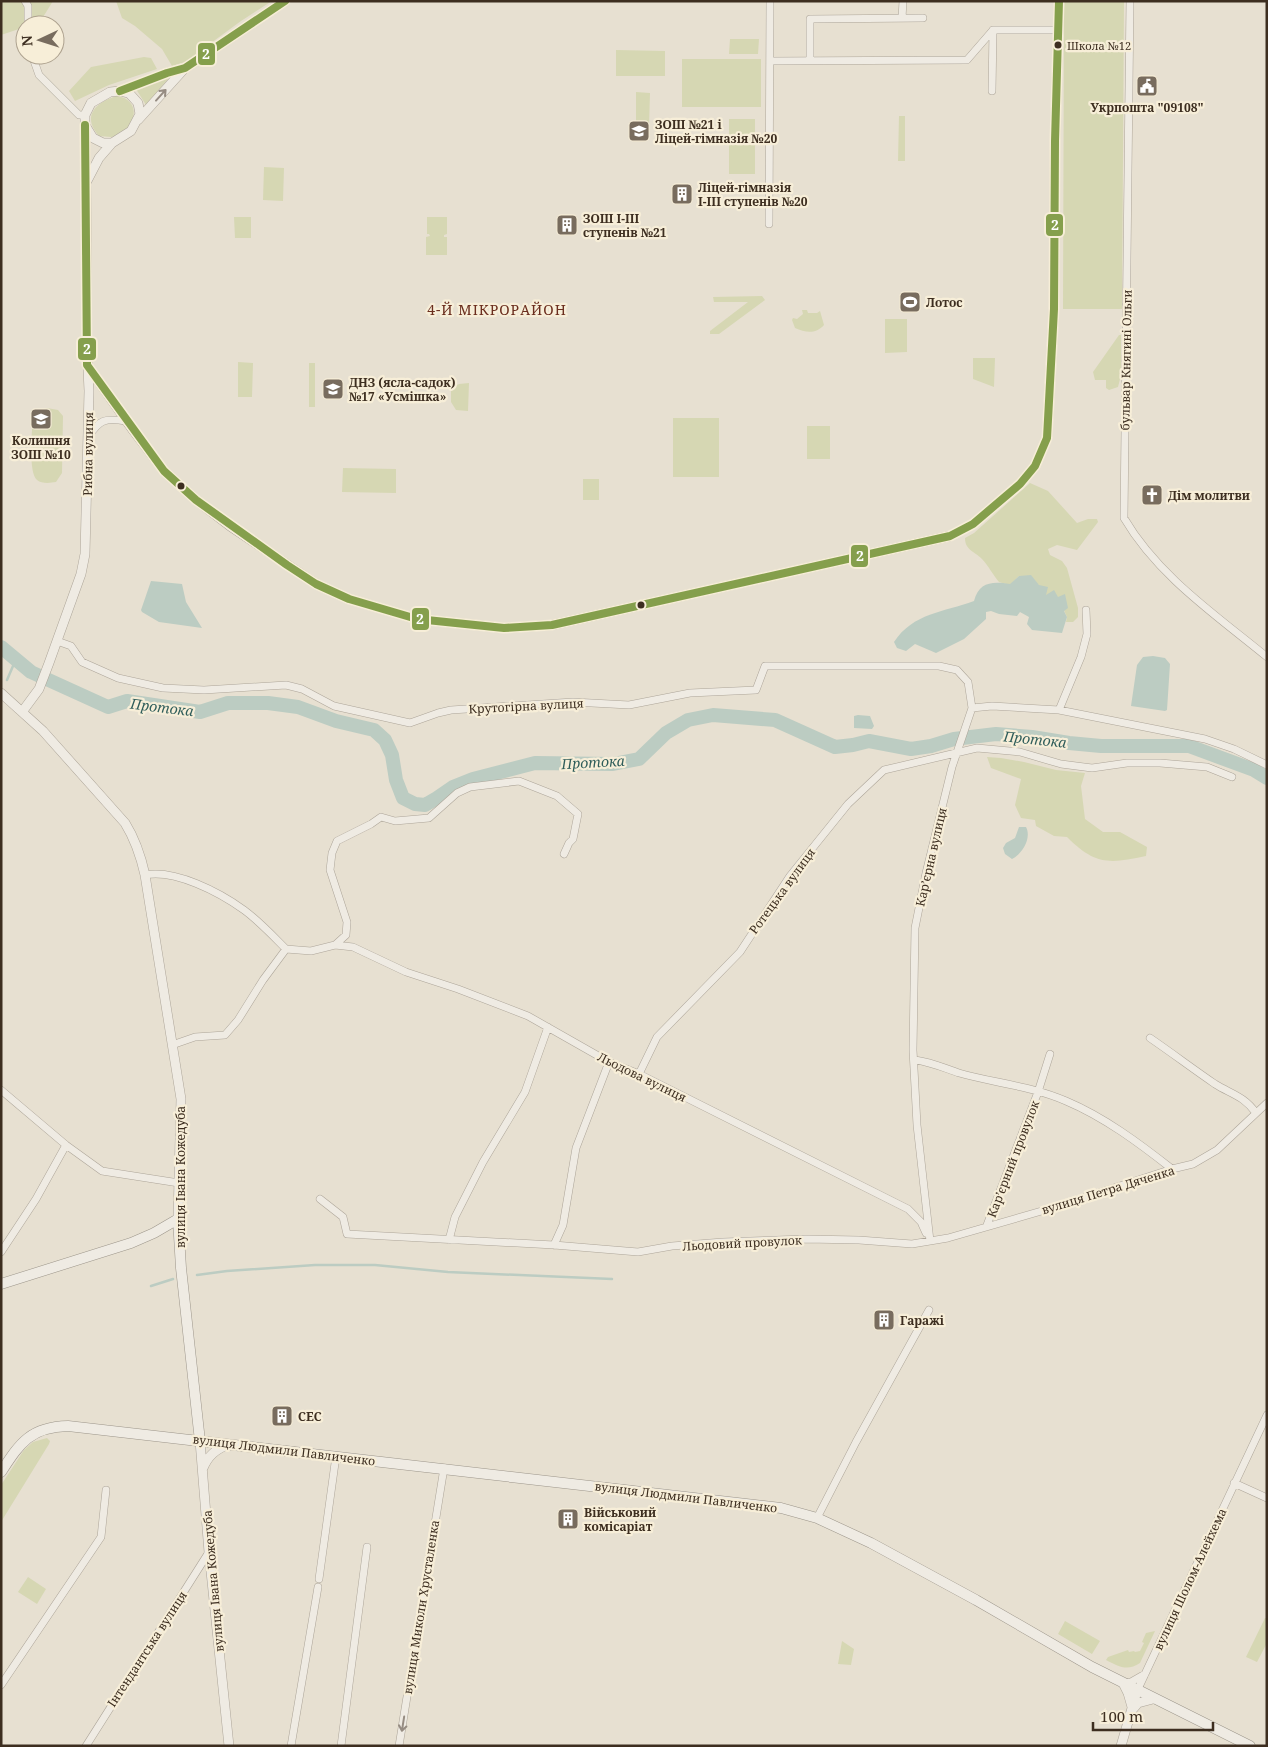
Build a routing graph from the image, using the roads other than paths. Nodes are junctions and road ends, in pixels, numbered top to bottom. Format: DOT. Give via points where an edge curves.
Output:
graph roads {
  1 [pos="285,1"];
  2 [pos="770,1"];
  3 [pos="903,1"];
  4 [pos="1059,1"];
  5 [pos="1130,1"];
  6 [pos="902,18"];
  7 [pos="923,18"];
  8 [pos="993,30"];
  9 [pos="1058,30"];
  10 [pos="810,61"];
  11 [pos="770,62"];
  12 [pos="36,65"];
  13 [pos="185,68"];
  14 [pos="120,91"];
  15 [pos="992,91"];
  16 [pos="85,120"];
  17 [pos="136,122"];
  18 [pos="112,143"];
  19 [pos="86,183"];
  20 [pos="769,224"];
  21 [pos="88,365"];
  22 [pos="126,421"];
  23 [pos="88,436"];
  24 [pos="1086,610"];
  25 [pos="57,641"];
  26 [pos="1267,657"];
  27 [pos="1,693"];
  28 [pos="972,708"];
  29 [pos="1059,710"];
  30 [pos="22,712"];
  31 [pos="958,753"];
  32 [pos="1267,765"];
  33 [pos="1232,777"];
  34 [pos="564,854"];
  35 [pos="145,876"];
  36 [pos="335,945"];
  37 [pos="286,949"];
  38 [pos="548,1027"];
  39 [pos="1150,1038"];
  40 [pos="172,1045"];
  41 [pos="1050,1054"];
  42 [pos="915,1060"];
  43 [pos="608,1062"];
  44 [pos="639,1074"];
  45 [pos="1,1090"];
  46 [pos="1038,1092"];
  47 [pos="1267,1103"];
  48 [pos="1256,1113"];
  49 [pos="66,1144"];
  50 [pos="1172,1169"];
  51 [pos="179,1183"];
  52 [pos="320,1199"];
  53 [pos="178,1219"];
  54 [pos="987,1225"];
  55 [pos="450,1240"];
  56 [pos="930,1241"];
  57 [pos="554,1245"];
  58 [pos="1,1252"];
  59 [pos="1,1284"];
  60 [pos="929,1310"];
  61 [pos="1267,1415"];
  62 [pos="198,1420"];
  63 [pos="176,1438"];
  64 [pos="200,1441"];
  65 [pos="222,1444"];
  66 [pos="336,1456"];
  67 [pos="202,1458"];
  68 [pos="203,1468"];
  69 [pos="444,1468"];
  70 [pos="1,1472"];
  71 [pos="1234,1483"];
  72 [pos="106,1490"];
  73 [pos="1267,1498"];
  74 [pos="818,1518"];
  75 [pos="366,1547"];
  76 [pos="209,1552"];
  77 [pos="1145,1674"];
  78 [pos="1123,1683"];
  79 [pos="1,1685"];
  80 [pos="1137,1691"];
  81 [pos="1153,1699"];
  82 [pos="1132,1710"];
  83 [pos="86,1746"];
  84 [pos="229,1746"];
  85 [pos="291,1746"];
  86 [pos="341,1746"];
  87 [pos="399,1746"];
  88 [pos="1121,1746"];
  89 [pos="1250,1746"];
  1 -- 13 [label="street"];
  2 -- 11 [label="street"];
  3 -- 6 [label="street"];
  4 -- 9 [label="street"];
  5 -- 26 [label="street, бульвар Княгині Ольги" via="1124,518 1161,567"];
  6 -- 7 [label="street"];
  6 -- 10 [label="street" via="810,19"];
  8 -- 9 [label="street"];
  8 -- 10 [label="street" via="967,60"];
  8 -- 15 [label="street"];
  9 -- 22 [label="street" via="1054,309 1048,438 1035,466 1020,484 973,524 950,536 552,625 504,628 417,620 349,599 316,584 287,565 230,526 164,472"];
  10 -- 11 [label="street"];
  11 -- 20 [label="street"];
  12 -- 16 [label="street" via="39,75"];
  13 -- 14 [label="street"];
  17 -- 13 [label="street, one-way"];
  14 -- 16 [label="street" via="110,92 91,103"];
  14 -- 17 [label="street" via="129,93 138,103 140,114"];
  16 -- 18 [label="street" via="93,138"];
  16 -- 19 [label="street, Рибна вулиця"];
  17 -- 18 [label="street" via="131,131"];
  18 -- 19 [label="street, Рибна вулиця" via="99,158"];
  19 -- 21 [label="street, Рибна вулиця"];
  21 -- 22 [label="street"];
  21 -- 23 [label="street, Рибна вулиця"];
  22 -- 23 [label="street" via="104,420"];
  23 -- 25 [label="street, Рибна вулиця" via="83,565"];
  24 -- 29 [label="street" via="1087,634"];
  25 -- 28 [label="street, Крутогірна вулиця" via="71,646 82,662 118,678 163,688 204,690 286,686 302,689 334,706 410,723 451,710 573,702 629,705 698,692 756,690 765,666 939,666 957,670 968,682"];
  25 -- 30 [label="street, Рибна вулиця" via="39,689"];
  27 -- 30 [label="street, вулиця Івана Кожедуба"];
  28 -- 29 [label="street"];
  28 -- 31 [label="street, Карʼєрна вулиця"];
  29 -- 32 [label="street" via="1205,739"];
  30 -- 35 [label="street, вулиця Івана Кожедуба" via="44,731 125,823 135,842"];
  31 -- 33 [label="street" via="977,748 1020,752 1061,764 1092,768 1127,763 1198,766"];
  31 -- 42 [label="street, Карʼєрна вулиця" via="939,819 915,928"];
  31 -- 44 [label="street, Ротецька вулиця" via="884,770 848,804 790,876 740,952 657,1037"];
  34 -- 36 [label="street" via="573,838 578,814 557,796 519,781 470,787 429,818 395,821 381,817 337,840 332,853 330,870 347,922 346,934"];
  35 -- 37 [label="street" via="156,873 209,889 245,910"];
  35 -- 40 [label="street, вулиця Івана Кожедуба"];
  36 -- 37 [label="street, Льодова вулиця" via="311,951"];
  36 -- 38 [label="street, Льодова вулиця" via="353,947 406,972 528,1016"];
  37 -- 40 [label="street" via="225,1034 195,1037"];
  38 -- 43 [label="street, Льодова вулиця"];
  38 -- 55 [label="street" via="525,1092 455,1217"];
  39 -- 48 [label="street" via="1217,1085 1238,1095"];
  40 -- 51 [label="street, вулиця Івана Кожедуба" via="180,1098"];
  41 -- 46 [label="street, Карʼєрний провулок"];
  42 -- 46 [label="street, Карʼєрний провулок"];
  42 -- 56 [label="street, Карʼєрна вулиця" via="917,1125"];
  43 -- 44 [label="street, Льодова вулиця"];
  43 -- 57 [label="street" via="576,1148 563,1225"];
  44 -- 56 [label="street, Льодова вулиця" via="908,1209 921,1222"];
  45 -- 49 [label="street"];
  46 -- 50 [label="street, Карʼєрний провулок" via="1098,1117"];
  46 -- 54 [label="street, Карʼєрний провулок"];
  47 -- 48 [label="street, вулиця Петра Дяченка"];
  48 -- 50 [label="street, вулиця Петра Дяченка" via="1218,1150 1193,1164"];
  49 -- 51 [label="street" via="102,1171"];
  49 -- 58 [label="street" via="36,1199"];
  50 -- 54 [label="street, вулиця Петра Дяченка" via="1052,1208"];
  51 -- 53 [label="street, вулиця Івана Кожедуба"];
  52 -- 55 [label="street, Льодовий провулок" via="344,1217 348,1234"];
  53 -- 59 [label="main road" via="131,1243"];
  53 -- 62 [label="main road, вулиця Івана Кожедуба"];
  54 -- 56 [label="street, вулиця Петра Дяченка"];
  55 -- 57 [label="street, Льодовий провулок"];
  56 -- 57 [label="street, Льодовий провулок" via="912,1244 806,1239 732,1241 638,1252"];
  60 -- 74 [label="street"];
  61 -- 71 [label="street, вулиця Шолом-Алейхема"];
  62 -- 63 [label="main road" via="189,1434"];
  62 -- 64 [label="main road, вулиця Івана Кожедуба"];
  62 -- 65 [label="main road" via="208,1437"];
  63 -- 64 [label="main road, вулиця Людмили Павличенко"];
  63 -- 67 [label="street" via="189,1443"];
  63 -- 70 [label="main road, вулиця Людмили Павличенко" via="68,1426 48,1427 26,1438"];
  64 -- 65 [label="main road, вулиця Людмили Павличенко"];
  64 -- 67 [label="street, вулиця Івана Кожедуба"];
  65 -- 66 [label="main road, вулиця Людмили Павличенко"];
  65 -- 68 [label="street"];
  66 -- 69 [label="main road, вулиця Людмили Павличенко"];
  66 -- 85 [label="street" via="319,1583"];
  67 -- 68 [label="street, вулиця Івана Кожедуба"];
  68 -- 76 [label="street, вулиця Івана Кожедуба"];
  69 -- 74 [label="main road, вулиця Людмили Павличенко" via="764,1505"];
  69 -- 87 [label="street, вулиця Миколи Хрусталенка, one-way"];
  71 -- 73 [label="street"];
  71 -- 77 [label="street, вулиця Шолом-Алейхема"];
  72 -- 79 [label="street" via="101,1537"];
  74 -- 78 [label="main road, вулиця Людмили Павличенко" via="871,1543"];
  75 -- 86 [label="street"];
  76 -- 83 [label="street, Інтендантська вулиця"];
  76 -- 84 [label="street, вулиця Івана Кожедуба"];
  77 -- 78 [label="street"];
  77 -- 80 [label="street, вулиця Шолом-Алейхема"];
  77 -- 81 [label="street" via="1144,1684"];
  78 -- 80 [label="main road, вулиця Людмили Павличенко"];
  78 -- 82 [label="street"];
  80 -- 81 [label="main road, вулиця Людмили Павличенко"];
  80 -- 82 [label="street, вулиця Шолом-Алейхема"];
  81 -- 82 [label="street" via="1138,1703"];
  81 -- 89 [label="main road, вулиця Людмили Павличенко"];
  82 -- 88 [label="street, вулиця Шолом-Алейхема"];
}
